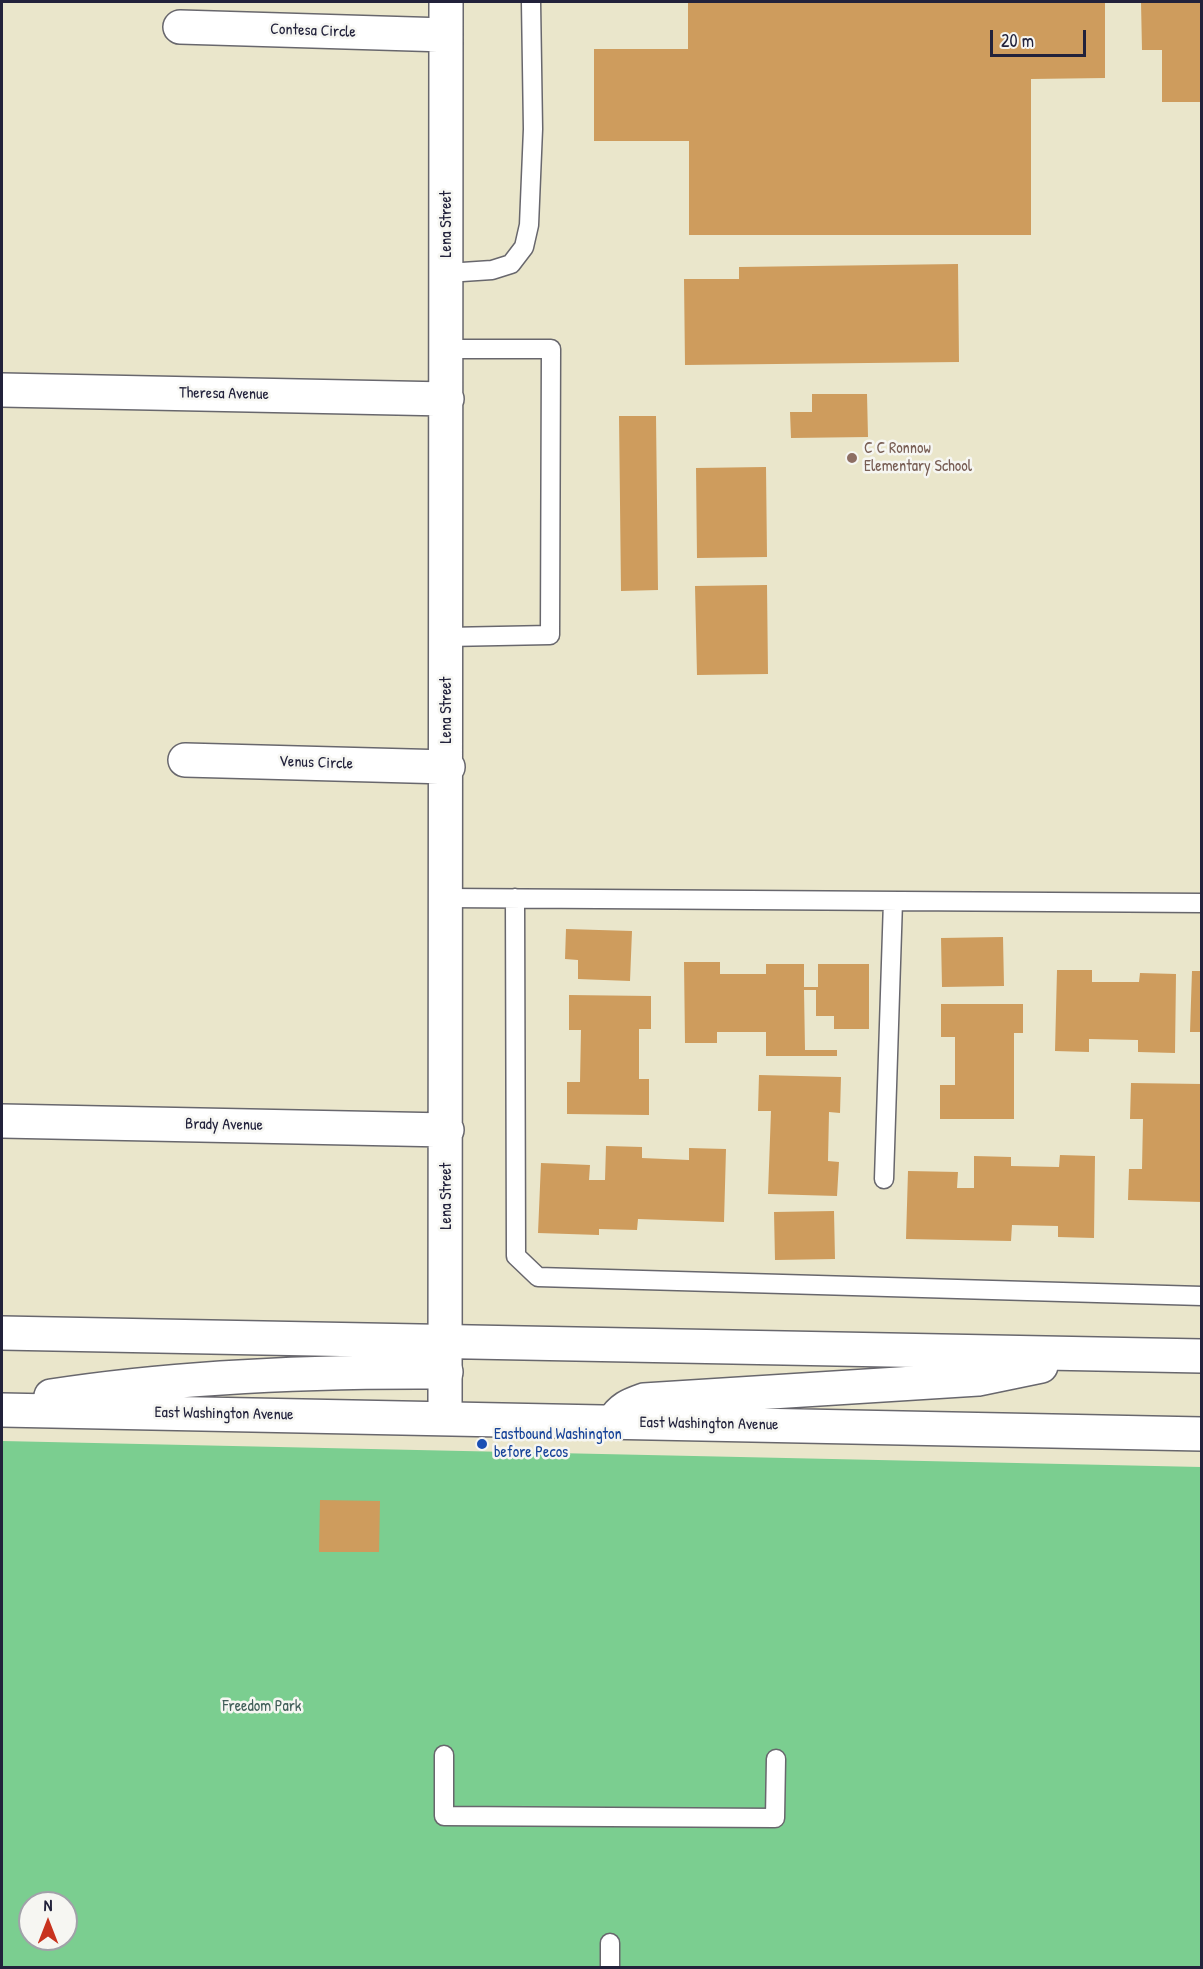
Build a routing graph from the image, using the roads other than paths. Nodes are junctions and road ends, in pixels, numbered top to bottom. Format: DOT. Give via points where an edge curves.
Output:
graph roads {
  1 [pos="446,2"];
  2 [pos="531,2"];
  3 [pos="180,27"];
  4 [pos="446,34"];
  5 [pos="447,273"];
  6 [pos="447,349"];
  7 [pos="2,390"];
  8 [pos="447,399"];
  9 [pos="447,637"];
  10 [pos="185,760"];
  11 [pos="448,767"];
  12 [pos="448,898"];
  13 [pos="515,898"];
  14 [pos="893,901"];
  15 [pos="1202,903"];
  16 [pos="2,1121"];
  17 [pos="447,1130"];
  18 [pos="884,1179"];
  19 [pos="1202,1296"];
  20 [pos="2,1333"];
  21 [pos="1099,1354"];
  22 [pos="1202,1356"];
  23 [pos="447,1357"];
  24 [pos="2,1403"];
  25 [pos="2,1410"];
  26 [pos="446,1418"];
  27 [pos="613,1422"];
  28 [pos="1202,1434"];
  29 [pos="444,1755"];
  30 [pos="776,1759"];
  31 [pos="610,1943"];
  32 [pos="610,1968"];
  1 -- 4 [label="main road, Lena Street"];
  2 -- 5 [label="lane" via="533,129 529,225 524,247 511,264 492,270"];
  3 -- 4 [label="main road, Contesa Circle"];
  4 -- 5 [label="main road, Lena Street"];
  5 -- 6 [label="main road, Lena Street"];
  6 -- 8 [label="main road, Lena Street"];
  6 -- 9 [label="lane" via="551,349 550,635"];
  7 -- 8 [label="main road, Theresa Avenue"];
  8 -- 9 [label="main road, Lena Street"];
  9 -- 11 [label="main road, Lena Street"];
  10 -- 11 [label="main road, Venus Circle"];
  11 -- 12 [label="main road, Lena Street"];
  12 -- 13 [label="lane"];
  12 -- 17 [label="main road, Lena Street"];
  13 -- 14 [label="lane"];
  13 -- 19 [label="lane" via="516,1256 538,1277"];
  14 -- 15 [label="lane"];
  14 -- 18 [label="lane"];
  16 -- 17 [label="main road, Brady Avenue"];
  17 -- 23 [label="main road, Lena Street"];
  20 -- 23 [label="main road"];
  21 -- 22 [label="main road"];
  21 -- 23 [label="main road"];
  21 -- 27 [label="main road" via="978,1379 644,1400 627,1406"];
  23 -- 24 [label="main road" via="366,1372 133,1383"];
  23 -- 26 [label="main road, Lena Street"];
  25 -- 26 [label="main road, East Washington Avenue"];
  26 -- 27 [label="main road, East Washington Avenue"];
  27 -- 28 [label="main road, East Washington Avenue"];
  29 -- 30 [label="lane" via="444,1816 775,1818"];
  31 -- 32 [label="lane"];
}
